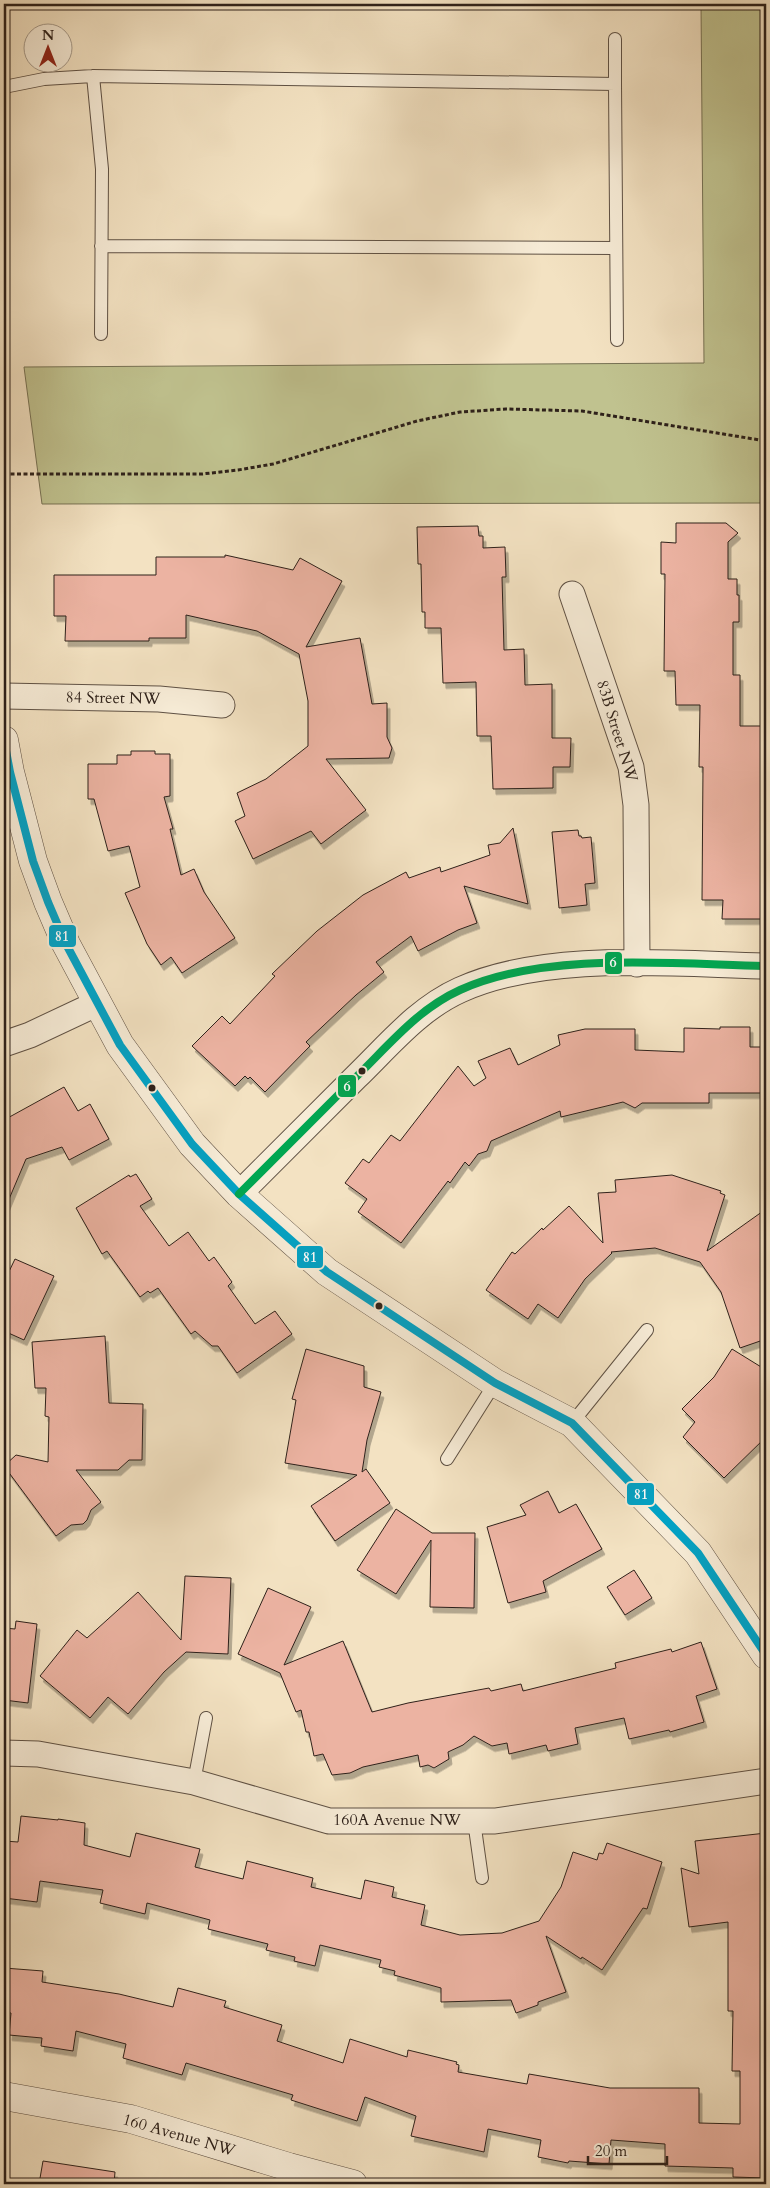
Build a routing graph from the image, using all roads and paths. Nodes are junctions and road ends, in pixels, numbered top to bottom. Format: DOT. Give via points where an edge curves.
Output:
graph roads {
  1 [pos="615,39"];
  2 [pos="93,76"];
  3 [pos="615,84"];
  4 [pos="4,87"];
  5 [pos="101,246"];
  6 [pos="616,248"];
  7 [pos="100,334"];
  8 [pos="616,340"];
  9 [pos="766,442"];
  10 [pos="4,474"];
  11 [pos="572,594"];
  12 [pos="4,696"];
  13 [pos="222,705"];
  14 [pos="4,740"];
  15 [pos="637,964"];
  16 [pos="766,966"];
  17 [pos="98,1003"];
  18 [pos="4,1044"];
  19 [pos="239,1194"];
  20 [pos="647,1330"];
  21 [pos="495,1383"];
  22 [pos="572,1423"];
  23 [pos="447,1459"];
  24 [pos="766,1655"];
  25 [pos="206,1718"];
  26 [pos="4,1753"];
  27 [pos="194,1782"];
  28 [pos="766,1782"];
  29 [pos="474,1821"];
  30 [pos="482,1878"];
  31 [pos="4,2096"];
  32 [pos="288,2176"];
  33 [pos="352,2184"];
  1 -- 3 [label="lane"];
  2 -- 3 [label="lane"];
  2 -- 4 [label="lane" via="44,79"];
  2 -- 5 [label="lane" via="102,170"];
  3 -- 6 [label="lane"];
  5 -- 6 [label="lane"];
  5 -- 7 [label="lane"];
  6 -- 8 [label="lane"];
  9 -- 10 [label="path" via="582,411 506,409 460,412 272,464 238,470 202,474"];
  11 -- 15 [label="street, 83B Street NW" via="631,767 636,805"];
  12 -- 13 [label="street, 84 Street NW" via="160,698"];
  14 -- 17 [label="street" via="33,861 66,944"];
  15 -- 16 [label="street"];
  15 -- 19 [label="street" via="565,965 525,970 460,990 418,1016"];
  17 -- 18 [label="street"];
  17 -- 19 [label="street" via="120,1045 192,1144"];
  19 -- 21 [label="street" via="327,1272"];
  20 -- 22 [label="lane"];
  21 -- 22 [label="street"];
  21 -- 23 [label="lane"];
  22 -- 24 [label="street" via="698,1553"];
  25 -- 27 [label="lane"];
  26 -- 27 [label="street, 160A Avenue NW" via="38,1754"];
  27 -- 29 [label="street, 160A Avenue NW" via="329,1821"];
  28 -- 29 [label="street, 160A Avenue NW" via="495,1821"];
  29 -- 30 [label="lane"];
  31 -- 32 [label="street, 160 Avenue NW" via="130,2119"];
  32 -- 33 [label="street, 160 Avenue NW"];
}
